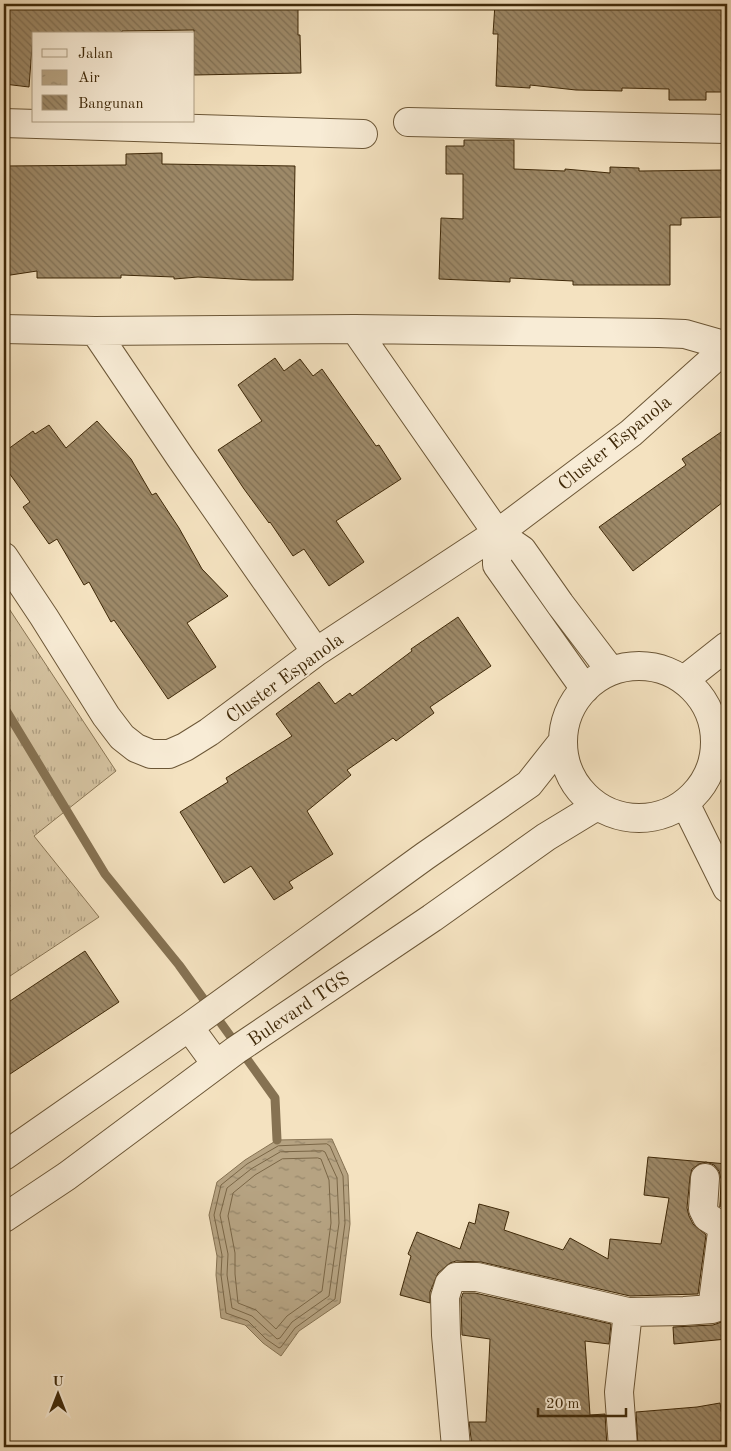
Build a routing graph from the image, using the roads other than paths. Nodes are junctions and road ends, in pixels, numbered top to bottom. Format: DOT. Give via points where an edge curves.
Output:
graph roads {
  1 [pos="408,122"];
  2 [pos="4,123"];
  3 [pos="727,129"];
  4 [pos="363,134"];
  5 [pos="4,328"];
  6 [pos="355,329"];
  7 [pos="95,331"];
  8 [pos="727,346"];
  9 [pos="497,533"];
  10 [pos="4,557"];
  11 [pos="727,646"];
  12 [pos="316,652"];
  13 [pos="612,671"];
  14 [pos="684,680"];
  15 [pos="585,688"];
  16 [pos="721,718"];
  17 [pos="563,741"];
  18 [pos="685,803"];
  19 [pos="597,806"];
  20 [pos="727,888"];
  21 [pos="195,1023"];
  22 [pos="226,1057"];
  23 [pos="4,1156"];
  24 [pos="705,1178"];
  25 [pos="4,1218"];
  26 [pos="720,1306"];
  27 [pos="628,1312"];
  28 [pos="456,1447"];
  29 [pos="623,1447"];
  1 -- 3 [label="street"];
  2 -- 4 [label="street"];
  5 -- 7 [label="street"];
  6 -- 7 [label="street"];
  6 -- 8 [label="street" via="685,334"];
  6 -- 9 [label="street"];
  7 -- 12 [label="street"];
  8 -- 9 [label="street, Cluster Espanola" via="631,433"];
  9 -- 12 [label="street, Cluster Espanola"];
  9 -- 13 [label="street" via="522,550"];
  9 -- 15 [label="street" via="498,565"];
  10 -- 12 [label="street, Cluster Espanola" via="106,716 122,737 151,754 170,754 185,747"];
  11 -- 14 [label="street"];
  13 -- 14 [label="street" via="649,666"];
  13 -- 15 [label="street"];
  14 -- 16 [label="street"];
  15 -- 17 [label="street" via="571,707"];
  16 -- 18 [label="street" via="712,768 696,793"];
  17 -- 19 [label="street" via="564,756 575,784"];
  17 -- 21 [label="street" via="529,784"];
  18 -- 19 [label="street" via="672,811 642,818 626,817"];
  18 -- 20 [label="street"];
  19 -- 22 [label="street, Bulevard TGS" via="552,833"];
  21 -- 22 [label="street"];
  21 -- 23 [label="street"];
  22 -- 25 [label="street, Bulevard TGS" via="67,1176"];
  24 -- 26 [label="street" via="703,1209 707,1217 720,1225 722,1232"];
  26 -- 27 [label="street"];
  27 -- 28 [label="street" via="477,1277 456,1277 449,1284 445,1297"];
  27 -- 29 [label="street" via="619,1392"];
}
